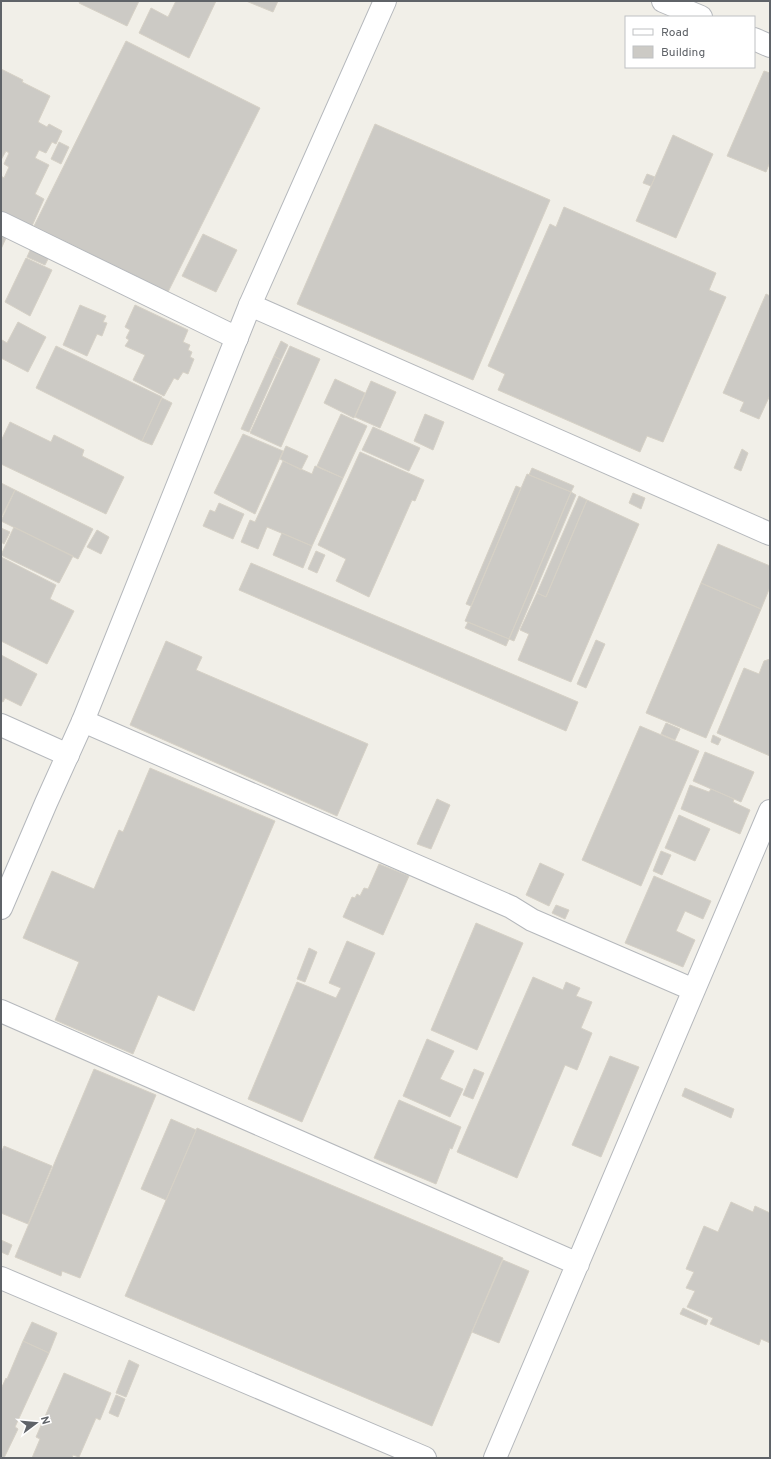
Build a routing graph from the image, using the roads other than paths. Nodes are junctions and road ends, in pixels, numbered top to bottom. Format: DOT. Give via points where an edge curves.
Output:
graph roads {
  1 [pos="385,1"];
  2 [pos="663,1"];
  3 [pos="699,16"];
  4 [pos="755,39"];
  5 [pos="770,46"];
  6 [pos="1,224"];
  7 [pos="250,305"];
  8 [pos="237,338"];
  9 [pos="770,534"];
  10 [pos="83,721"];
  11 [pos="1,725"];
  12 [pos="68,755"];
  13 [pos="770,810"];
  14 [pos="1,908"];
  15 [pos="694,990"];
  16 [pos="1,1011"];
  17 [pos="578,1264"];
  18 [pos="1,1278"];
  19 [pos="425,1458"];
  20 [pos="495,1458"];
  1 -- 7 [label="street"];
  2 -- 3 [label="street"];
  4 -- 5 [label="street"];
  6 -- 8 [label="street"];
  7 -- 8 [label="street"];
  7 -- 9 [label="street"];
  8 -- 10 [label="street"];
  10 -- 12 [label="street"];
  10 -- 15 [label="street" via="504,904 532,920"];
  11 -- 12 [label="street"];
  12 -- 14 [label="street"];
  13 -- 15 [label="street"];
  15 -- 17 [label="street"];
  16 -- 17 [label="street"];
  17 -- 20 [label="street"];
  18 -- 19 [label="street"];
}
